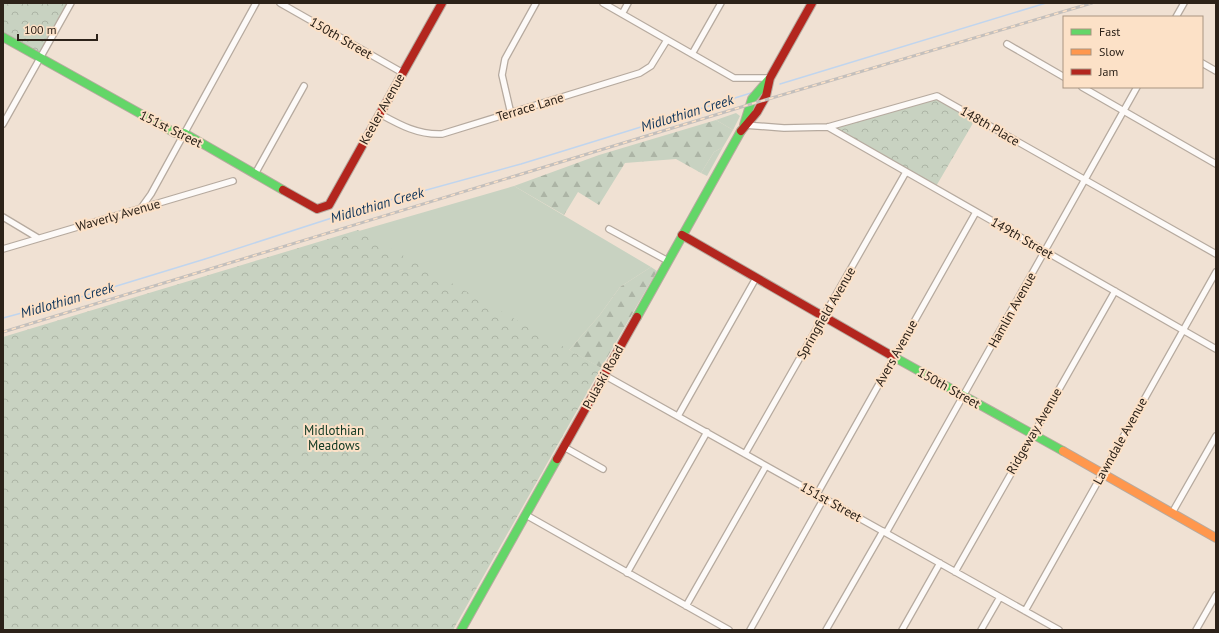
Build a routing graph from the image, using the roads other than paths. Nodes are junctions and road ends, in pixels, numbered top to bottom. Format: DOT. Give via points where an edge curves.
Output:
graph roads {
  1 [pos="70,3"];
  2 [pos="256,3"];
  3 [pos="280,3"];
  4 [pos="442,3"];
  5 [pos="536,3"];
  6 [pos="603,3"];
  7 [pos="628,3"];
  8 [pos="721,3"];
  9 [pos="812,3"];
  10 [pos="1184,3"];
  11 [pos="622,14"];
  12 [pos="1177,16"];
  13 [pos="3,37"];
  14 [pos="667,40"];
  15 [pos="1007,44"];
  16 [pos="692,54"];
  17 [pos="40,58"];
  18 [pos="1203,64"];
  19 [pos="1216,71"];
  20 [pos="403,73"];
  21 [pos="1063,76"];
  22 [pos="770,78"];
  23 [pos="304,86"];
  24 [pos="1084,88"];
  25 [pos="1136,88"];
  26 [pos="1123,111"];
  27 [pos="380,114"];
  28 [pos="511,114"];
  29 [pos="3,124"];
  30 [pos="744,125"];
  31 [pos="828,128"];
  32 [pos="184,133"];
  33 [pos="1216,164"];
  34 [pos="906,172"];
  35 [pos="255,174"];
  36 [pos="1085,180"];
  37 [pos="233,181"];
  38 [pos="142,208"];
  39 [pos="317,209"];
  40 [pos="976,212"];
  41 [pos="3,217"];
  42 [pos="609,229"];
  43 [pos="682,235"];
  44 [pos="38,238"];
  45 [pos="3,249"];
  46 [pos="1045,251"];
  47 [pos="1216,254"];
  48 [pos="668,261"];
  49 [pos="1216,272"];
  50 [pos="756,278"];
  51 [pos="1115,291"];
  52 [pos="824,317"];
  53 [pos="1183,330"];
  54 [pos="1216,349"];
  55 [pos="894,357"];
  56 [pos="604,375"];
  57 [pos="963,396"];
  58 [pos="678,416"];
  59 [pos="707,432"];
  60 [pos="1033,434"];
  61 [pos="1216,436"];
  62 [pos="564,447"];
  63 [pos="745,454"];
  64 [pos="766,466"];
  65 [pos="603,469"];
  66 [pos="1102,473"];
  67 [pos="817,494"];
  68 [pos="824,498"];
  69 [pos="1172,513"];
  70 [pos="526,515"];
  71 [pos="885,532"];
  72 [pos="1216,538"];
  73 [pos="940,564"];
  74 [pos="955,572"];
  75 [pos="627,573"];
  76 [pos="1216,595"];
  77 [pos="1000,597"];
  78 [pos="686,606"];
  79 [pos="1025,611"];
  80 [pos="461,630"];
  81 [pos="729,630"];
  82 [pos="750,630"];
  83 [pos="826,630"];
  84 [pos="902,630"];
  85 [pos="981,630"];
  86 [pos="1059,630"];
  87 [pos="1196,630"];
  1 -- 17 [label="street"];
  2 -- 32 [label="street"];
  3 -- 20 [label="street, 150th Street"];
  4 -- 20 [label="street, Keeler Avenue"];
  5 -- 28 [label="street" via="505,59 502,76"];
  6 -- 11 [label="street"];
  7 -- 11 [label="street"];
  8 -- 16 [label="street"];
  9 -- 22 [label="street, Pulaski Road"];
  10 -- 12 [label="street"];
  11 -- 14 [label="street"];
  13 -- 17 [label="street, 151st Street"];
  14 -- 16 [label="street"];
  14 -- 28 [label="street, Terrace Lane" via="651,66 640,73"];
  15 -- 21 [label="street"];
  16 -- 22 [label="street" via="734,78"];
  17 -- 29 [label="street"];
  17 -- 32 [label="street, 151st Street" via="175,133"];
  18 -- 19 [label="street"];
  20 -- 27 [label="street, Keeler Avenue"];
  22 -- 30 [label="street, Pulaski Road" via="757,112"];
  23 -- 35 [label="street"];
  24 -- 26 [label="street"];
  25 -- 26 [label="street, Hamlin Avenue"];
  26 -- 33 [label="street"];
  26 -- 36 [label="street, Hamlin Avenue"];
  27 -- 28 [label="street, Terrace Lane" via="408,128 442,134"];
  27 -- 39 [label="street, Keeler Avenue" via="329,205"];
  30 -- 31 [label="street, 148th Place"];
  30 -- 43 [label="street, Pulaski Road"];
  31 -- 34 [label="street, 149th Street"];
  31 -- 36 [label="street, 148th Place" via="937,96"];
  32 -- 35 [label="street, 151st Street"];
  32 -- 38 [label="street"];
  34 -- 40 [label="street, 149th Street"];
  34 -- 52 [label="street, Springfield Avenue"];
  35 -- 39 [label="street, 151st Street"];
  36 -- 46 [label="street, Hamlin Avenue"];
  36 -- 47 [label="street, 148th Place"];
  37 -- 38 [label="street, Waverly Avenue"];
  38 -- 44 [label="street, Waverly Avenue"];
  40 -- 46 [label="street, 149th Street"];
  40 -- 55 [label="street, Avers Avenue"];
  41 -- 44 [label="street"];
  42 -- 48 [label="street"];
  43 -- 48 [label="street, Pulaski Road"];
  43 -- 50 [label="street, 150th Street"];
  44 -- 45 [label="street, Waverly Avenue"];
  46 -- 51 [label="street, 149th Street"];
  46 -- 57 [label="street, Hamlin Avenue"];
  48 -- 56 [label="street, Pulaski Road"];
  49 -- 53 [label="street, Lawndale Avenue"];
  50 -- 52 [label="street, 150th Street"];
  50 -- 58 [label="street"];
  51 -- 53 [label="street, 149th Street"];
  51 -- 60 [label="street, Ridgeway Avenue"];
  52 -- 55 [label="street, 150th Street"];
  52 -- 63 [label="street, Springfield Avenue"];
  53 -- 54 [label="street, 149th Street"];
  53 -- 66 [label="street, Lawndale Avenue"];
  55 -- 57 [label="street, 150th Street"];
  55 -- 67 [label="street, Avers Avenue"];
  56 -- 58 [label="street, 151st Street"];
  56 -- 62 [label="street, Pulaski Road"];
  57 -- 60 [label="street, 150th Street"];
  57 -- 71 [label="street, Hamlin Avenue"];
  58 -- 59 [label="street, 151st Street"];
  59 -- 63 [label="street, 151st Street"];
  59 -- 75 [label="street"];
  60 -- 66 [label="street, 150th Street"];
  60 -- 74 [label="street, Ridgeway Avenue"];
  61 -- 69 [label="street"];
  62 -- 65 [label="street"];
  62 -- 70 [label="street, Pulaski Road"];
  63 -- 64 [label="street, 151st Street"];
  64 -- 67 [label="street, 151st Street"];
  64 -- 78 [label="street"];
  66 -- 69 [label="street, 150th Street"];
  66 -- 79 [label="street, Lawndale Avenue"];
  67 -- 68 [label="street, 151st Street"];
  68 -- 71 [label="street, 151st Street"];
  68 -- 82 [label="street"];
  69 -- 72 [label="street, 150th Street"];
  70 -- 75 [label="street"];
  70 -- 80 [label="street, Pulaski Road"];
  71 -- 73 [label="street, 151st Street"];
  71 -- 83 [label="street, Hamlin Avenue"];
  73 -- 74 [label="street, 151st Street"];
  73 -- 84 [label="street"];
  74 -- 77 [label="street, 151st Street"];
  75 -- 78 [label="street"];
  76 -- 87 [label="street"];
  77 -- 79 [label="street, 151st Street"];
  77 -- 85 [label="street"];
  78 -- 81 [label="street"];
  79 -- 86 [label="street, 151st Street"];
}
